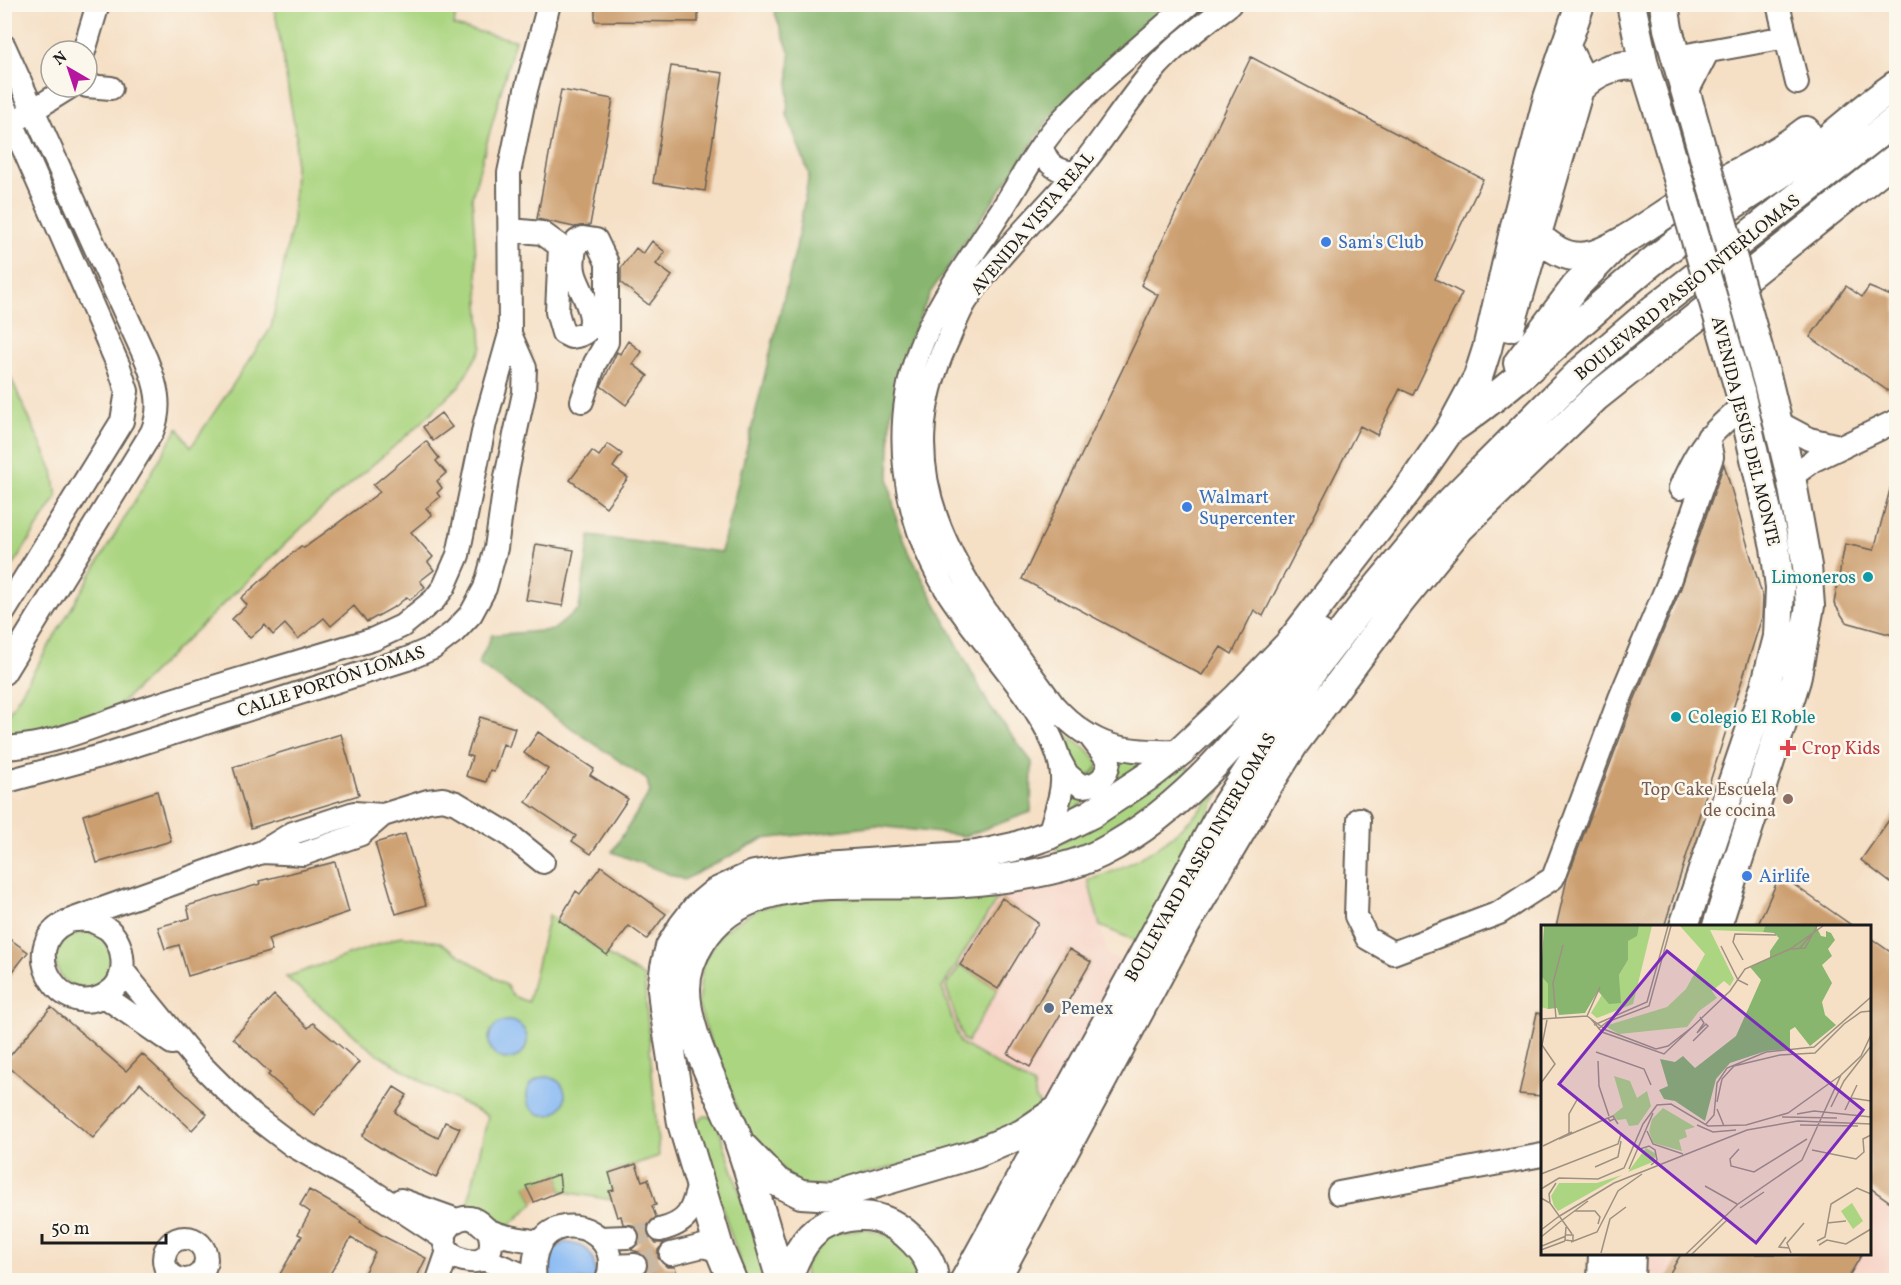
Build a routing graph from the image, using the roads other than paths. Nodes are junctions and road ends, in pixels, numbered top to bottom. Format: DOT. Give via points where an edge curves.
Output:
graph roads {
  1 [pos="98,4"];
  2 [pos="549,4"];
  3 [pos="1189,4"];
  4 [pos="1230,4"];
  5 [pos="1580,4"];
  6 [pos="1631,4"];
  7 [pos="1648,4"];
  8 [pos="1664,4"];
  9 [pos="1778,4"];
  10 [pos="1786,37"];
  11 [pos="88,39"];
  12 [pos="4,46"];
  13 [pos="1567,49"];
  14 [pos="1708,51"];
  15 [pos="1676,57"];
  16 [pos="1896,63"];
  17 [pos="1644,65"];
  18 [pos="1797,83"];
  19 [pos="1896,85"];
  20 [pos="99,86"];
  21 [pos="111,87"];
  22 [pos="1579,89"];
  23 [pos="52,99"];
  24 [pos="1688,102"];
  25 [pos="33,111"];
  26 [pos="9,114"];
  27 [pos="1896,120"];
  28 [pos="1042,148"];
  29 [pos="1896,158"];
  30 [pos="1075,173"];
  31 [pos="1527,227"];
  32 [pos="512,230"];
  33 [pos="1622,240"];
  34 [pos="584,295"];
  35 [pos="557,301"];
  36 [pos="1513,316"];
  37 [pos="510,334"];
  38 [pos="1545,346"];
  39 [pos="1489,396"];
  40 [pos="1742,399"];
  41 [pos="582,401"];
  42 [pos="1896,421"];
  43 [pos="1779,423"];
  44 [pos="1449,431"];
  45 [pos="1707,437"];
  46 [pos="1843,447"];
  47 [pos="1791,477"];
  48 [pos="1680,488"];
  49 [pos="4,612"];
  50 [pos="4,672"];
  51 [pos="1088,736"];
  52 [pos="4,748"];
  53 [pos="1181,751"];
  54 [pos="1060,761"];
  55 [pos="1739,762"];
  56 [pos="1768,768"];
  57 [pos="1207,772"];
  58 [pos="4,782"];
  59 [pos="1359,819"];
  60 [pos="1049,835"];
  61 [pos="543,862"];
  62 [pos="1057,867"];
  63 [pos="148,892"];
  64 [pos="68,921"];
  65 [pos="1685,925"];
  66 [pos="1718,925"];
  67 [pos="122,960"];
  68 [pos="104,996"];
  69 [pos="195,1059"];
  70 [pos="722,1102"];
  71 [pos="1060,1108"];
  72 [pos="682,1112"];
  73 [pos="738,1141"];
  74 [pos="1541,1155"];
  75 [pos="699,1184"];
  76 [pos="1339,1192"];
  77 [pos="489,1230"];
  78 [pos="660,1230"];
  79 [pos="450,1237"];
  80 [pos="627,1237"];
  81 [pos="600,1238"];
  82 [pos="540,1242"];
  83 [pos="720,1251"];
  84 [pos="671,1254"];
  85 [pos="1603,1255"];
  86 [pos="1631,1255"];
  87 [pos="635,1264"];
  88 [pos="469,1268"];
  89 [pos="609,1273"];
  90 [pos="438,1281"];
  91 [pos="535,1281"];
  92 [pos="732,1281"];
  93 [pos="781,1281"];
  94 [pos="787,1281"];
  95 [pos="934,1281"];
  96 [pos="965,1281"];
  97 [pos="995,1281"];
  98 [pos="1602,1281"];
  99 [pos="1630,1281"];
  1 -- 11 [label="street"];
  2 -- 32 [label="street, CALLE PORTÓN LOMAS" via="509,173"];
  3 -- 28 [label="street, AVENIDA VISTA REAL" via="1106,76 1060,122"];
  4 -- 30 [label="street, AVENIDA VISTA REAL" via="1151,73"];
  5 -- 13 [label="main road"];
  6 -- 17 [label="main road, AVENIDA JESÚS DEL MONTE"];
  7 -- 17 [label="main road" via="1651,34"];
  8 -- 15 [label="main road, AVENIDA JESÚS DEL MONTE"];
  9 -- 10 [label="street"];
  10 -- 14 [label="street"];
  10 -- 18 [label="street"];
  12 -- 25 [label="street"];
  13 -- 22 [label="main road" via="1578,71"];
  13 -- 31 [label="main road" via="1548,98"];
  14 -- 15 [label="street"];
  14 -- 24 [label="street"];
  15 -- 24 [label="main road, AVENIDA JESÚS DEL MONTE"];
  16 -- 33 [label="main road" via="1779,151 1694,195"];
  17 -- 22 [label="main road" via="1604,69"];
  17 -- 40 [label="main road, AVENIDA JESÚS DEL MONTE, bridge"];
  19 -- 38 [label="main road" via="1791,167 1663,253"];
  20 -- 21 [label="street"];
  22 -- 31 [label="main road"];
  23 -- 25 [label="street"];
  24 -- 43 [label="main road, AVENIDA JESÚS DEL MONTE, bridge"];
  25 -- 26 [label="street"];
  25 -- 50 [label="street" via="146,359 159,409 152,432"];
  26 -- 49 [label="street" via="127,391 122,421"];
  27 -- 71 [label="main road, BOULEVARD PASEO INTERLOMAS" via="1655,308 1586,367 1438,513 1316,666 1262,747 1224,808"];
  28 -- 30 [label="street" via="1054,168"];
  28 -- 54 [label="street, AVENIDA VISTA REAL" via="942,301 918,353 907,397 903,437 908,489 919,536 943,586 1040,717"];
  29 -- 97 [label="main road, BOULEVARD PASEO INTERLOMAS" via="1596,397 1460,528 1400,602 1294,744 1267,787 1180,936"];
  30 -- 51 [label="street, AVENIDA VISTA REAL" via="966,302 927,394 922,437 928,487 939,530 960,573 1054,706"];
  31 -- 33 [label="main road" via="1553,249 1573,256 1587,256"];
  31 -- 36 [label="main road"];
  31 -- 44 [label="main road" via="1478,377"];
  32 -- 35 [label="street" via="542,233 560,246"];
  32 -- 37 [label="street, CALLE PORTÓN LOMAS"];
  33 -- 38 [label="main road" via="1576,286"];
  34 -- 35 [label="street"];
  34 -- 35 [label="street" via="592,315 591,325 580,337 571,338 563,333"];
  34 -- 41 [label="street" via="574,273 577,241 583,238 596,240 607,263 607,342"];
  36 -- 38 [label="main road" via="1523,333"];
  36 -- 39 [label="main road"];
  37 -- 52 [label="street, CALLE PORTÓN LOMAS" via="485,423 458,555 444,587 419,614 402,627 374,639 52,740"];
  37 -- 58 [label="street, CALLE PORTÓN LOMAS" via="525,368 524,393 496,548 485,588 471,614 454,632 433,648 407,659"];
  38 -- 39 [label="main road"];
  39 -- 44 [label="main road"];
  39 -- 57 [label="main road" via="1415,510 1270,700"];
  40 -- 45 [label="street"];
  40 -- 55 [label="main road, AVENIDA JESÚS DEL MONTE" via="1775,547 1780,587 1778,637"];
  42 -- 46 [label="street"];
  43 -- 46 [label="street" via="1809,439"];
  43 -- 47 [label="main road, AVENIDA JESÚS DEL MONTE"];
  44 -- 53 [label="main road" via="1289,644"];
  45 -- 48 [label="street"];
  45 -- 59 [label="street" via="1712,457 1668,584 1620,698 1553,878 1498,914 1394,953 1367,938 1356,916"];
  46 -- 47 [label="street" via="1814,460"];
  47 -- 56 [label="main road, AVENIDA JESÚS DEL MONTE" via="1810,606 1796,680"];
  51 -- 53 [label="street, AVENIDA VISTA REAL" via="1122,750"];
  51 -- 54 [label="street" via="1109,761 1104,777 1081,786 1067,774"];
  53 -- 57 [label="main road"];
  53 -- 60 [label="main road" via="1091,814"];
  54 -- 60 [label="street, AVENIDA VISTA REAL" via="1063,782"];
  55 -- 56 [label="main road"];
  55 -- 65 [label="main road, AVENIDA JESÚS DEL MONTE"];
  56 -- 66 [label="main road, AVENIDA JESÚS DEL MONTE"];
  57 -- 62 [label="main road" via="1152,822 1100,853"];
  60 -- 62 [label="main road"];
  60 -- 72 [label="main road" via="977,855 771,871 741,879 716,893 683,926 670,947 665,967 664,1008"];
  61 -- 63 [label="street" via="508,834 456,803 428,801 383,815 354,813 293,833 262,852"];
  62 -- 70 [label="main road" via="931,884 780,890 754,897 731,910 715,922 692,957 686,989 701,1051"];
  63 -- 64 [label="street"];
  63 -- 67 [label="street" via="133,904 120,927"];
  64 -- 67 [label="street" via="90,920 110,930"];
  64 -- 68 [label="street" via="51,934 43,954 47,976 62,993 83,1001"];
  67 -- 68 [label="street" via="116,986"];
  67 -- 69 [label="street"];
  68 -- 69 [label="street"];
  69 -- 79 [label="street" via="292,1145"];
  70 -- 72 [label="main road" via="714,1096 701,1096"];
  70 -- 73 [label="main road"];
  71 -- 73 [label="main road" via="1022,1134 975,1154 833,1196 801,1194 777,1182"];
  71 -- 96 [label="main road, BOULEVARD PASEO INTERLOMAS"];
  72 -- 75 [label="main road"];
  73 -- 93 [label="main road"];
  74 -- 76 [label="street"];
  75 -- 78 [label="street" via="687,1216 681,1223"];
  75 -- 83 [label="main road"];
  77 -- 79 [label="street" via="468,1218"];
  77 -- 82 [label="street"];
  77 -- 88 [label="street" via="490,1251"];
  79 -- 88 [label="street" via="456,1260"];
  79 -- 90 [label="street"];
  80 -- 81 [label="street"];
  81 -- 82 [label="street" via="574,1226 555,1230"];
  81 -- 89 [label="street" via="608,1251"];
  82 -- 91 [label="street" via="532,1261"];
  83 -- 84 [label="street" via="703,1246"];
  83 -- 92 [label="main road"];
  85 -- 98 [label="main road"];
  86 -- 99 [label="main road"];
  87 -- 89 [label="street"];
  88 -- 91 [label="street"];
  94 -- 95 [label="main road" via="806,1242 820,1228 838,1219 863,1217 877,1218 907,1236 927,1259"];
}
